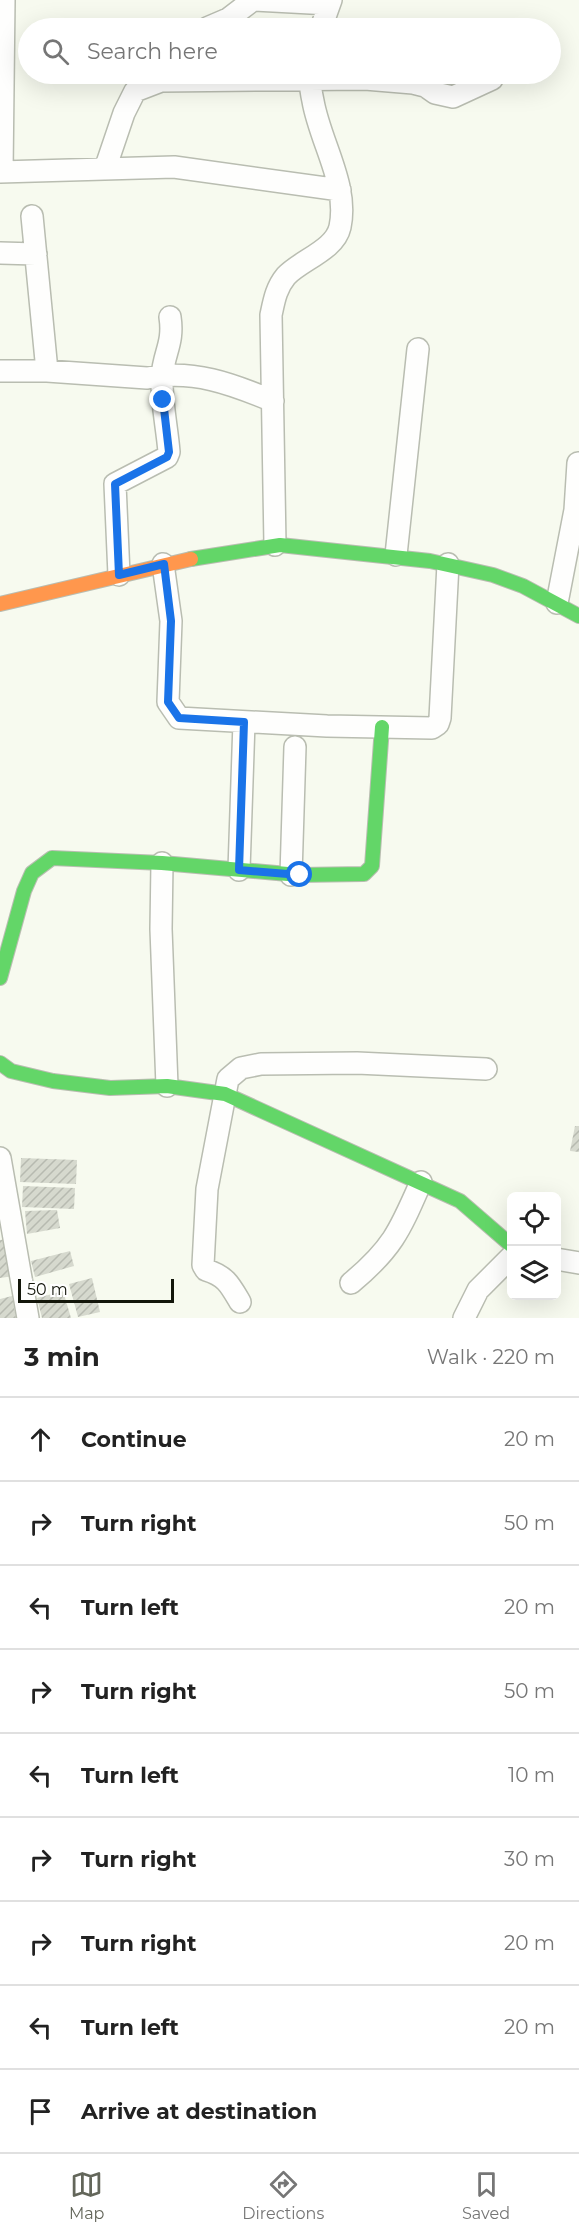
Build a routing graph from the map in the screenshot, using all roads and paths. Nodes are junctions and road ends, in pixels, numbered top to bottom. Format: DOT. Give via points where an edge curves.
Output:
graph roads {
  1 [pos="4,0"];
  2 [pos="330,2"];
  3 [pos="229,18"];
  4 [pos="324,18"];
  5 [pos="153,84"];
  6 [pos="311,84"];
  7 [pos="417,84"];
  8 [pos="481,84"];
  9 [pos="105,169"];
  10 [pos="1,172"];
  11 [pos="340,190"];
  12 [pos="32,216"];
  13 [pos="0,253"];
  14 [pos="36,254"];
  15 [pos="170,317"];
  16 [pos="418,349"];
  17 [pos="0,371"];
  18 [pos="47,371"];
  19 [pos="162,375"];
  20 [pos="273,402"];
  21 [pos="578,463"];
  22 [pos="275,545"];
  23 [pos="396,555"];
  24 [pos="164,564"];
  25 [pos="448,564"];
  26 [pos="119,575"];
  27 [pos="557,603"];
  28 [pos="0,604"];
  29 [pos="579,616"];
  30 [pos="244,722"];
  31 [pos="382,727"];
  32 [pos="295,747"];
  33 [pos="162,863"];
  34 [pos="239,870"];
  35 [pos="291,875"];
  36 [pos="0,978"];
  37 [pos="0,1063"];
  38 [pos="486,1069"];
  39 [pos="168,1086"];
  40 [pos="225,1094"];
  41 [pos="0,1165"];
  42 [pos="421,1182"];
  43 [pos="507,1242"];
  44 [pos="561,1260"];
  45 [pos="507,1261"];
  46 [pos="579,1263"];
  47 [pos="351,1283"];
  48 [pos="240,1302"];
  49 [pos="28,1318"];
  50 [pos="464,1318"];
  1 -- 10 [label="street"];
  2 -- 3 [label="street" via="253,0"];
  2 -- 4 [label="street"];
  5 -- 9 [label="street" via="135,91"];
  6 -- 11 [label="street" via="316,120"];
  7 -- 8 [label="street" via="453,97"];
  9 -- 10 [label="street"];
  9 -- 11 [label="street" via="174,167"];
  11 -- 20 [label="street" via="339,230 333,241 286,276 275,295 271,315"];
  12 -- 14 [label="street"];
  13 -- 14 [label="street"];
  14 -- 18 [label="street"];
  15 -- 19 [label="street" via="172,343 164,356"];
  16 -- 23 [label="street"];
  17 -- 18 [label="street"];
  18 -- 19 [label="street" via="147,378"];
  19 -- 20 [label="street" via="218,379"];
  19 -- 26 [label="street" via="167,457 115,484"];
  20 -- 22 [label="street"];
  21 -- 27 [label="street" via="575,510"];
  22 -- 23 [label="street"];
  22 -- 24 [label="street"];
  23 -- 25 [label="street"];
  24 -- 26 [label="street"];
  24 -- 30 [label="street" via="171,621 168,702 172,711 179,718"];
  25 -- 27 [label="street" via="533,590"];
  25 -- 31 [label="street" via="438,724 432,728"];
  26 -- 28 [label="street"];
  27 -- 29 [label="street"];
  30 -- 31 [label="street"];
  30 -- 34 [label="street"];
  31 -- 35 [label="street" via="372,866 364,874 350,876"];
  32 -- 35 [label="street"];
  33 -- 34 [label="street"];
  33 -- 36 [label="street" via="52,858 32,873 24,891"];
  33 -- 39 [label="street"];
  34 -- 35 [label="street"];
  37 -- 39 [label="street" via="11,1071 53,1081 110,1088"];
  38 -- 40 [label="street" via="357,1063 261,1064 241,1068 228,1079"];
  39 -- 40 [label="street"];
  40 -- 42 [label="street"];
  40 -- 48 [label="street" via="207,1189 203,1265 229,1281"];
  41 -- 49 [label="street"];
  42 -- 43 [label="street" via="460,1201"];
  42 -- 47 [label="street" via="397,1236 377,1261"];
  44 -- 46 [label="street"];
  45 -- 50 [label="street" via="478,1290"];
}
